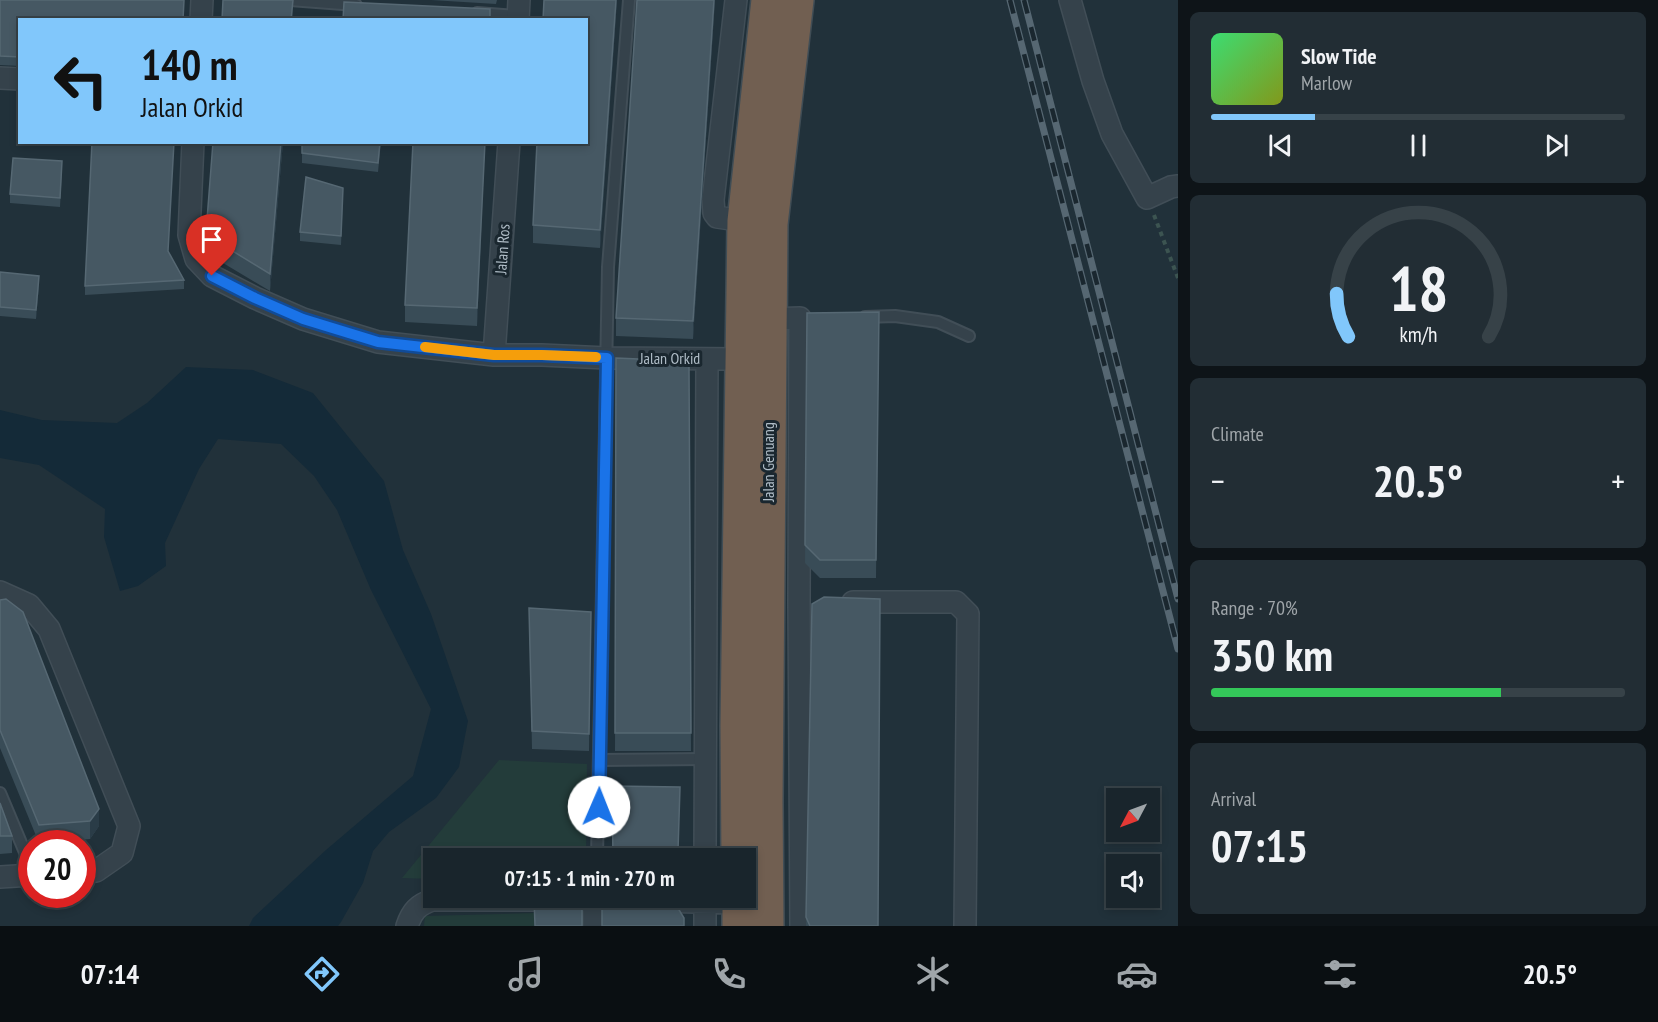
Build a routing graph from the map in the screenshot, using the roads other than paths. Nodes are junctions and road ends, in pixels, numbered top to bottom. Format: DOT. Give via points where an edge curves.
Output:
graph roads {
  1 [pos="202,0"];
  2 [pos="290,0"];
  3 [pos="629,0"];
  4 [pos="736,0"];
  5 [pos="768,0"];
  6 [pos="797,0"];
  7 [pos="1070,0"];
  8 [pos="368,6"];
  9 [pos="461,12"];
  10 [pos="518,12"];
  11 [pos="201,18"];
  12 [pos="0,78"];
  13 [pos="18,79"];
  14 [pos="193,144"];
  15 [pos="509,144"];
  16 [pos="1178,186"];
  17 [pos="744,221"];
  18 [pos="860,317"];
  19 [pos="969,336"];
  20 [pos="494,355"];
  21 [pos="607,358"];
  22 [pos="707,358"];
  23 [pos="742,359"];
  24 [pos="0,592"];
  25 [pos="768,604"];
  26 [pos="705,759"];
  27 [pos="600,760"];
  28 [pos="0,793"];
  29 [pos="18,836"];
  30 [pos="597,848"];
  31 [pos="705,848"];
  32 [pos="738,848"];
  33 [pos="96,871"];
  34 [pos="18,876"];
  35 [pos="0,877"];
  36 [pos="423,903"];
  37 [pos="594,908"];
  38 [pos="705,908"];
  39 [pos="407,926"];
  40 [pos="594,926"];
  41 [pos="705,926"];
  42 [pos="767,926"];
  43 [pos="801,926"];
  44 [pos="965,926"];
  1 -- 11 [label="street"];
  2 -- 8 [label="lane"];
  3 -- 21 [label="lane" via="608,267"];
  4 -- 17 [label="street" via="713,200 717,217"];
  5 -- 17 [label="highway, Jalan Genuang"];
  6 -- 25 [label="highway, Jalan Genuang" via="771,224 794,318"];
  7 -- 16 [label="street" via="1112,134 1147,198"];
  9 -- 10 [label="lane"];
  12 -- 13 [label="street"];
  14 -- 20 [label="street, Jalan Orkid" via="189,235 196,259 212,276 303,319 378,342"];
  15 -- 20 [label="street, Jalan Ros"];
  17 -- 23 [label="highway, Jalan Genuang"];
  18 -- 19 [label="lane" via="895,316 938,322"];
  20 -- 21 [label="street, Jalan Orkid"];
  21 -- 22 [label="street, Jalan Orkid"];
  21 -- 27 [label="lane"];
  22 -- 23 [label="street, Jalan Orkid"];
  22 -- 26 [label="street"];
  23 -- 25 [label="highway, Jalan Genuang"];
  24 -- 33 [label="street" via="29,604 49,629 129,826 123,853"];
  25 -- 32 [label="highway, Jalan Genuang" via="737,726"];
  25 -- 42 [label="highway, Jalan Genuang"];
  25 -- 43 [label="street"];
  25 -- 44 [label="street" via="956,602 968,614"];
  26 -- 27 [label="lane"];
  26 -- 31 [label="street"];
  27 -- 30 [label="lane"];
  28 -- 29 [label="lane"];
  34 -- 35 [label="street"];
  36 -- 39 [label="street"];
  37 -- 40 [label="street"];
  38 -- 41 [label="street"];
}
